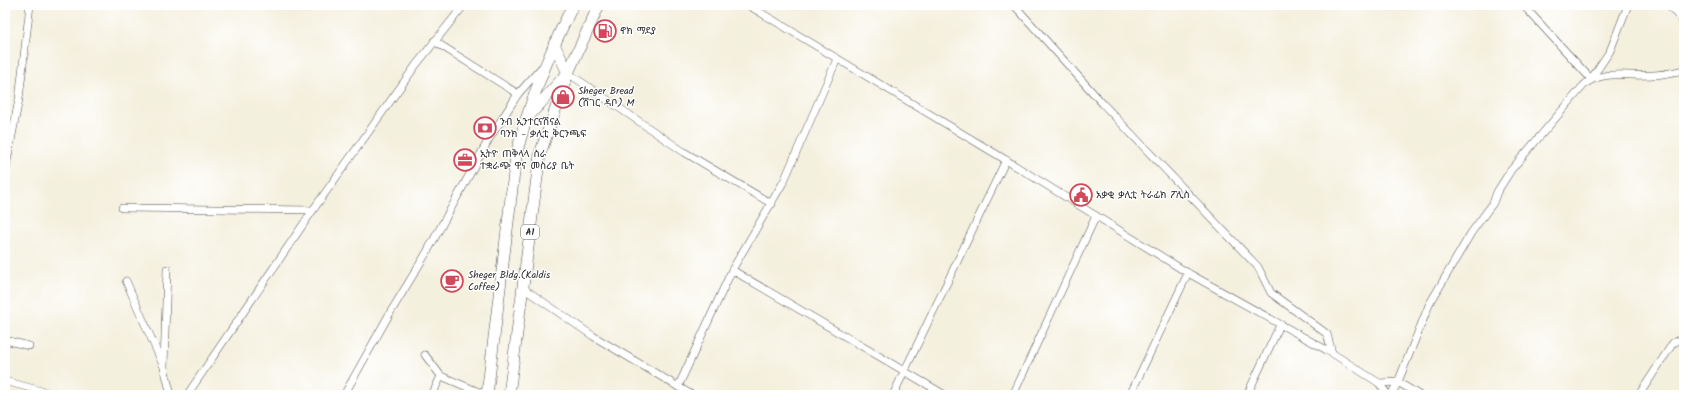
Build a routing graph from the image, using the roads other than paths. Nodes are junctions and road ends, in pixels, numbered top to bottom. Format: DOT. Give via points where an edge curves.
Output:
graph roads {
  1 [pos="30,5"];
  2 [pos="464,5"];
  3 [pos="573,5"];
  4 [pos="599,5"];
  5 [pos="748,5"];
  6 [pos="1014,5"];
  7 [pos="1523,5"];
  8 [pos="1628,5"];
  9 [pos="1669,5"];
  10 [pos="1684,24"];
  11 [pos="434,41"];
  12 [pos="554,44"];
  13 [pos="837,59"];
  14 [pos="545,64"];
  15 [pos="1684,70"];
  16 [pos="568,72"];
  17 [pos="1590,79"];
  18 [pos="518,94"];
  19 [pos="524,122"];
  20 [pos="1006,160"];
  21 [pos="5,172"];
  22 [pos="772,204"];
  23 [pos="122,208"];
  24 [pos="313,210"];
  25 [pos="1096,216"];
  26 [pos="167,269"];
  27 [pos="732,270"];
  28 [pos="1188,273"];
  29 [pos="126,281"];
  30 [pos="523,288"];
  31 [pos="1280,325"];
  32 [pos="1682,337"];
  33 [pos="5,340"];
  34 [pos="29,346"];
  35 [pos="1332,353"];
  36 [pos="425,354"];
  37 [pos="164,367"];
  38 [pos="903,371"];
  39 [pos="441,376"];
  40 [pos="5,381"];
  41 [pos="1379,382"];
  42 [pos="1398,382"];
  43 [pos="678,387"];
  44 [pos="56,395"];
  45 [pos="171,395"];
  46 [pos="187,395"];
  47 [pos="344,395"];
  48 [pos="432,395"];
  49 [pos="486,395"];
  50 [pos="509,395"];
  51 [pos="692,395"];
  52 [pos="892,395"];
  53 [pos="945,395"];
  54 [pos="1013,395"];
  55 [pos="1130,395"];
  56 [pos="1247,395"];
  57 [pos="1388,395"];
  58 [pos="1391,395"];
  59 [pos="1418,395"];
  60 [pos="1639,395"];
  1 -- 21 [label="street" via="19,99"];
  2 -- 11 [label="street"];
  3 -- 12 [label="main road, A1"];
  4 -- 16 [label="main road, A1"];
  5 -- 13 [label="street"];
  6 -- 35 [label="street" via="1103,104 1258,267 1271,293 1327,334"];
  7 -- 17 [label="street"];
  8 -- 17 [label="street" via="1610,52"];
  9 -- 10 [label="street"];
  11 -- 18 [label="street"];
  11 -- 24 [label="street"];
  12 -- 14 [label="main road, A1"];
  12 -- 16 [label="main road"];
  13 -- 20 [label="street"];
  13 -- 22 [label="street"];
  14 -- 18 [label="street"];
  14 -- 19 [label="main road, A1"];
  15 -- 17 [label="street" via="1654,75 1613,75"];
  16 -- 19 [label="main road, A1"];
  16 -- 22 [label="street" via="684,152"];
  16 -- 30 [label="main road, A1" via="540,154"];
  17 -- 42 [label="street" via="1502,183 1493,203 1471,233 1429,305"];
  18 -- 47 [label="street" via="489,139"];
  19 -- 49 [label="main road, A1" via="509,206"];
  20 -- 25 [label="street"];
  20 -- 38 [label="street"];
  22 -- 27 [label="street"];
  23 -- 24 [label="street"];
  24 -- 46 [label="street"];
  25 -- 28 [label="street"];
  25 -- 54 [label="street"];
  26 -- 37 [label="street"];
  27 -- 38 [label="street"];
  27 -- 43 [label="street"];
  28 -- 31 [label="street"];
  28 -- 55 [label="street"];
  29 -- 37 [label="street"];
  30 -- 43 [label="street" via="593,336"];
  30 -- 50 [label="main road, A1"];
  31 -- 35 [label="street"];
  31 -- 56 [label="street"];
  32 -- 60 [label="street" via="1673,343"];
  33 -- 34 [label="street"];
  35 -- 41 [label="street"];
  36 -- 39 [label="street"];
  37 -- 45 [label="street"];
  38 -- 52 [label="street"];
  38 -- 53 [label="street"];
  39 -- 48 [label="street"];
  39 -- 49 [label="street"];
  40 -- 44 [label="street"];
  41 -- 42 [label="street"];
  41 -- 57 [label="street"];
  42 -- 58 [label="street"];
  42 -- 59 [label="street"];
  43 -- 51 [label="street"];
}
